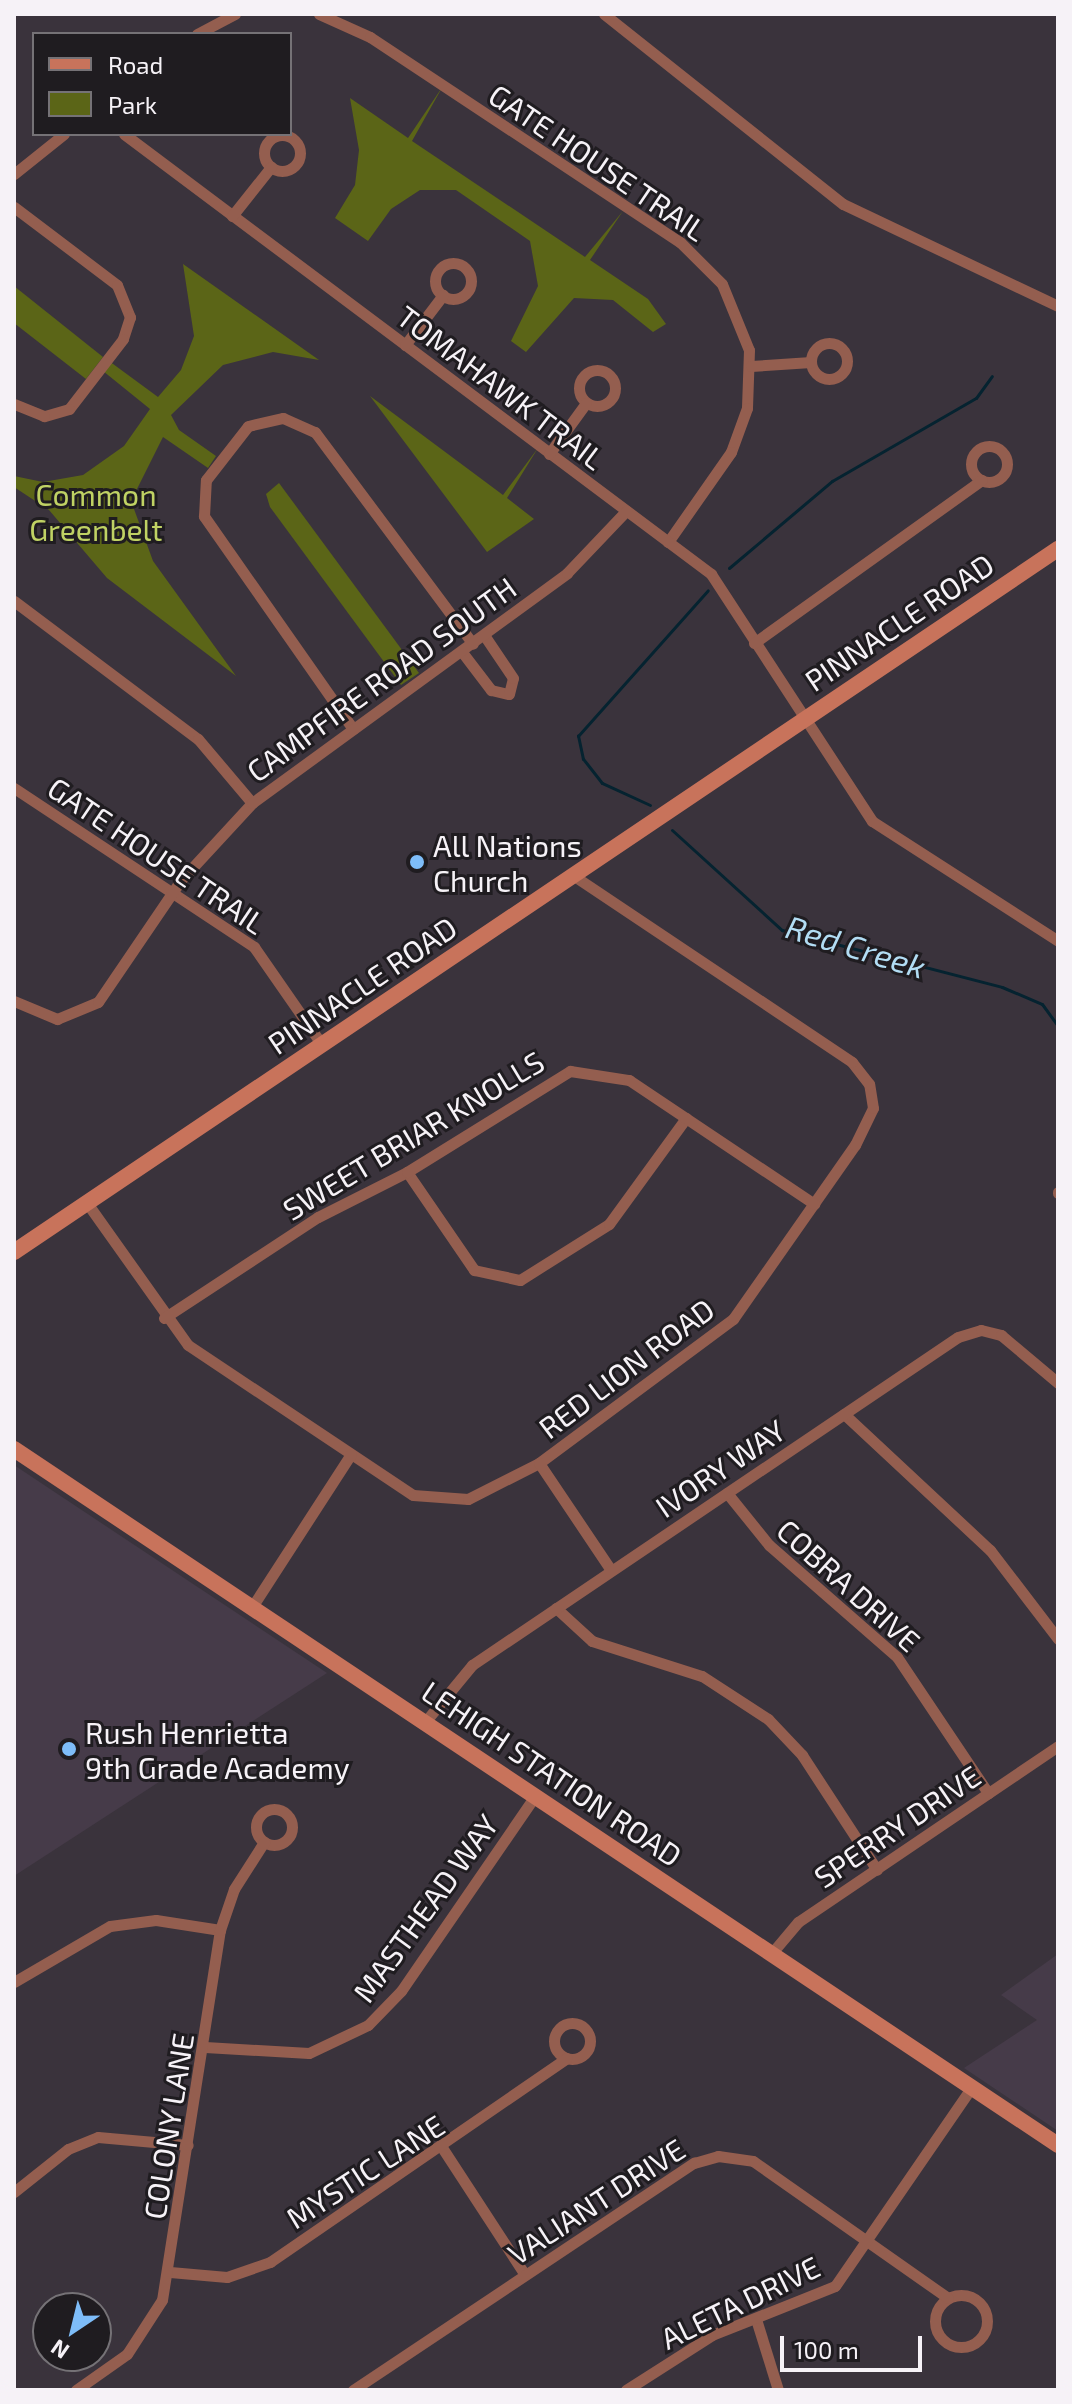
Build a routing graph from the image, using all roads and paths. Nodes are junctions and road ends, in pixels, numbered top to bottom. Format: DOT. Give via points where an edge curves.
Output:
graph roads {
  1 [pos="235,14"];
  2 [pos="319,14"];
  3 [pos="604,14"];
  4 [pos="201,32"];
  5 [pos="62,136"];
  6 [pos="127,136"];
  7 [pos="271,167"];
  8 [pos="14,174"];
  9 [pos="14,207"];
  10 [pos="232,216"];
  11 [pos="443,295"];
  12 [pos="1058,306"];
  13 [pos="405,345"];
  14 [pos="811,362"];
  15 [pos="751,366"];
  16 [pos="586,403"];
  17 [pos="14,404"];
  18 [pos="549,454"];
  19 [pos="982,480"];
  20 [pos="626,511"];
  21 [pos="668,542"];
  22 [pos="1058,549"];
  23 [pos="14,601"];
  24 [pos="484,635"];
  25 [pos="754,643"];
  26 [pos="473,644"];
  27 [pos="462,652"];
  28 [pos="804,720"];
  29 [pos="353,729"];
  30 [pos="14,788"];
  31 [pos="252,803"];
  32 [pos="574,876"];
  33 [pos="172,894"];
  34 [pos="1058,941"];
  35 [pos="14,1001"];
  36 [pos="322,1045"];
  37 [pos="686,1118"];
  38 [pos="407,1172"];
  39 [pos="87,1203"];
  40 [pos="814,1204"];
  41 [pos="14,1252"];
  42 [pos="164,1318"];
  43 [pos="1058,1383"];
  44 [pos="844,1414"];
  45 [pos="14,1449"];
  46 [pos="351,1454"];
  47 [pos="539,1463"];
  48 [pos="727,1493"];
  49 [pos="611,1570"];
  50 [pos="252,1607"];
  51 [pos="556,1608"];
  52 [pos="1058,1639"];
  53 [pos="425,1722"];
  54 [pos="1058,1746"];
  55 [pos="988,1793"];
  56 [pos="535,1796"];
  57 [pos="264,1842"];
  58 [pos="877,1870"];
  59 [pos="220,1930"];
  60 [pos="771,1954"];
  61 [pos="14,1982"];
  62 [pos="205,2047"];
  63 [pos="567,2058"];
  64 [pos="972,2087"];
  65 [pos="188,2145"];
  66 [pos="1058,2145"];
  67 [pos="443,2149"];
  68 [pos="14,2192"];
  69 [pos="871,2240"];
  70 [pos="170,2272"];
  71 [pos="525,2275"];
  72 [pos="948,2298"];
  73 [pos="756,2319"];
  74 [pos="76,2390"];
  75 [pos="353,2390"];
  76 [pos="626,2390"];
  77 [pos="778,2390"];
  1 -- 4 [label="street"];
  2 -- 15 [label="street, GATE HOUSE TRAIL" via="370,37 696,255 733,303"];
  3 -- 12 [label="street" via="843,204"];
  5 -- 8 [label="street"];
  6 -- 10 [label="street, TOMAHAWK TRAIL"];
  7 -- 10 [label="street"];
  9 -- 17 [label="street" via="117,285 130,317 123,339 69,409 44,416"];
  10 -- 13 [label="street, TOMAHAWK TRAIL"];
  11 -- 13 [label="street"];
  13 -- 18 [label="street, TOMAHAWK TRAIL"];
  14 -- 15 [label="street"];
  15 -- 21 [label="street, GATE HOUSE TRAIL" via="731,452"];
  16 -- 18 [label="street"];
  18 -- 20 [label="street, TOMAHAWK TRAIL"];
  19 -- 25 [label="street"];
  20 -- 21 [label="street, TOMAHAWK TRAIL"];
  20 -- 24 [label="street, CAMPFIRE ROAD SOUTH" via="585,559"];
  21 -- 25 [label="street, TOMAHAWK TRAIL" via="718,582"];
  22 -- 28 [label="street, PINNACLE ROAD"];
  23 -- 31 [label="street" via="198,739"];
  24 -- 26 [label="street, CAMPFIRE ROAD SOUTH"];
  24 -- 27 [label="street" via="513,678 509,694 491,690"];
  25 -- 28 [label="street, TOMAHAWK TRAIL"];
  26 -- 27 [label="street, CAMPFIRE ROAD SOUTH"];
  26 -- 29 [label="street" via="315,432 283,418 248,426 206,480 204,516"];
  27 -- 29 [label="street, CAMPFIRE ROAD SOUTH"];
  28 -- 32 [label="street, PINNACLE ROAD"];
  28 -- 34 [label="street, TOMAHAWK TRAIL" via="881,830 927,852"];
  29 -- 31 [label="street, CAMPFIRE ROAD SOUTH"];
  30 -- 33 [label="street, GATE HOUSE TRAIL"];
  31 -- 33 [label="street, CAMPFIRE ROAD SOUTH"];
  32 -- 36 [label="street, PINNACLE ROAD"];
  32 -- 40 [label="street, RED LION ROAD" via="864,1075 873,1101 869,1122"];
  33 -- 35 [label="street, CAMPFIRE ROAD SOUTH" via="88,1010 45,1018"];
  33 -- 36 [label="street, GATE HOUSE TRAIL" via="264,957"];
  36 -- 39 [label="street, PINNACLE ROAD"];
  37 -- 38 [label="street, SWEET BRIAR KNOLLS" via="619,1076 570,1071"];
  37 -- 38 [label="street" via="609,1224 520,1280 474,1270"];
  37 -- 40 [label="street, SWEET BRIAR KNOLLS"];
  38 -- 42 [label="street, SWEET BRIAR KNOLLS" via="318,1217"];
  39 -- 41 [label="street, PINNACLE ROAD"];
  39 -- 42 [label="street, RED LION ROAD"];
  40 -- 47 [label="street, RED LION ROAD" via="715,1336"];
  42 -- 46 [label="street, RED LION ROAD" via="197,1352"];
  43 -- 44 [label="street, IVORY WAY" via="1001,1335 981,1330 958,1337"];
  44 -- 48 [label="street, IVORY WAY"];
  44 -- 52 [label="street" via="990,1550"];
  45 -- 50 [label="street, LEHIGH STATION ROAD"];
  46 -- 47 [label="street, RED LION ROAD" via="413,1495 447,1502 496,1489"];
  46 -- 50 [label="street"];
  47 -- 49 [label="street"];
  48 -- 49 [label="street, IVORY WAY"];
  48 -- 55 [label="street, COBRA DRIVE" via="769,1545 897,1657"];
  49 -- 51 [label="street, IVORY WAY"];
  50 -- 53 [label="street, LEHIGH STATION ROAD"];
  51 -- 53 [label="street, IVORY WAY" via="463,1672"];
  51 -- 58 [label="street" via="592,1641 702,1676 768,1719 802,1755"];
  53 -- 56 [label="street, LEHIGH STATION ROAD"];
  54 -- 55 [label="street, SPERRY DRIVE"];
  55 -- 58 [label="street, SPERRY DRIVE"];
  56 -- 60 [label="street, LEHIGH STATION ROAD"];
  56 -- 62 [label="street, MASTHEAD WAY" via="408,1982 368,2025 309,2053"];
  57 -- 59 [label="street, COLONY LANE" via="234,1889"];
  58 -- 60 [label="street, SPERRY DRIVE" via="798,1922"];
  59 -- 61 [label="street" via="156,1920 110,1926"];
  59 -- 62 [label="street, COLONY LANE"];
  60 -- 64 [label="street, LEHIGH STATION ROAD"];
  62 -- 65 [label="street, COLONY LANE"];
  63 -- 67 [label="street, MYSTIC LANE"];
  64 -- 66 [label="street, LEHIGH STATION ROAD"];
  64 -- 69 [label="street, ALETA DRIVE"];
  65 -- 68 [label="street" via="98,2137 68,2149"];
  65 -- 70 [label="street, COLONY LANE"];
  67 -- 70 [label="street, MYSTIC LANE" via="260,2268 227,2277"];
  67 -- 71 [label="street"];
  69 -- 71 [label="street, VALIANT DRIVE" via="753,2161 718,2156 694,2163"];
  69 -- 72 [label="street, VALIANT DRIVE"];
  69 -- 73 [label="street, ALETA DRIVE" via="824,2293"];
  70 -- 74 [label="street, COLONY LANE" via="137,2343"];
  71 -- 75 [label="street, VALIANT DRIVE"];
  72 -- 72 [label="street, VALIANT DRIVE" via="937,2311 940,2335 953,2345 977,2341 987,2318 980,2303"];
  73 -- 76 [label="street, ALETA DRIVE" via="698,2342"];
  73 -- 77 [label="street"];
}
